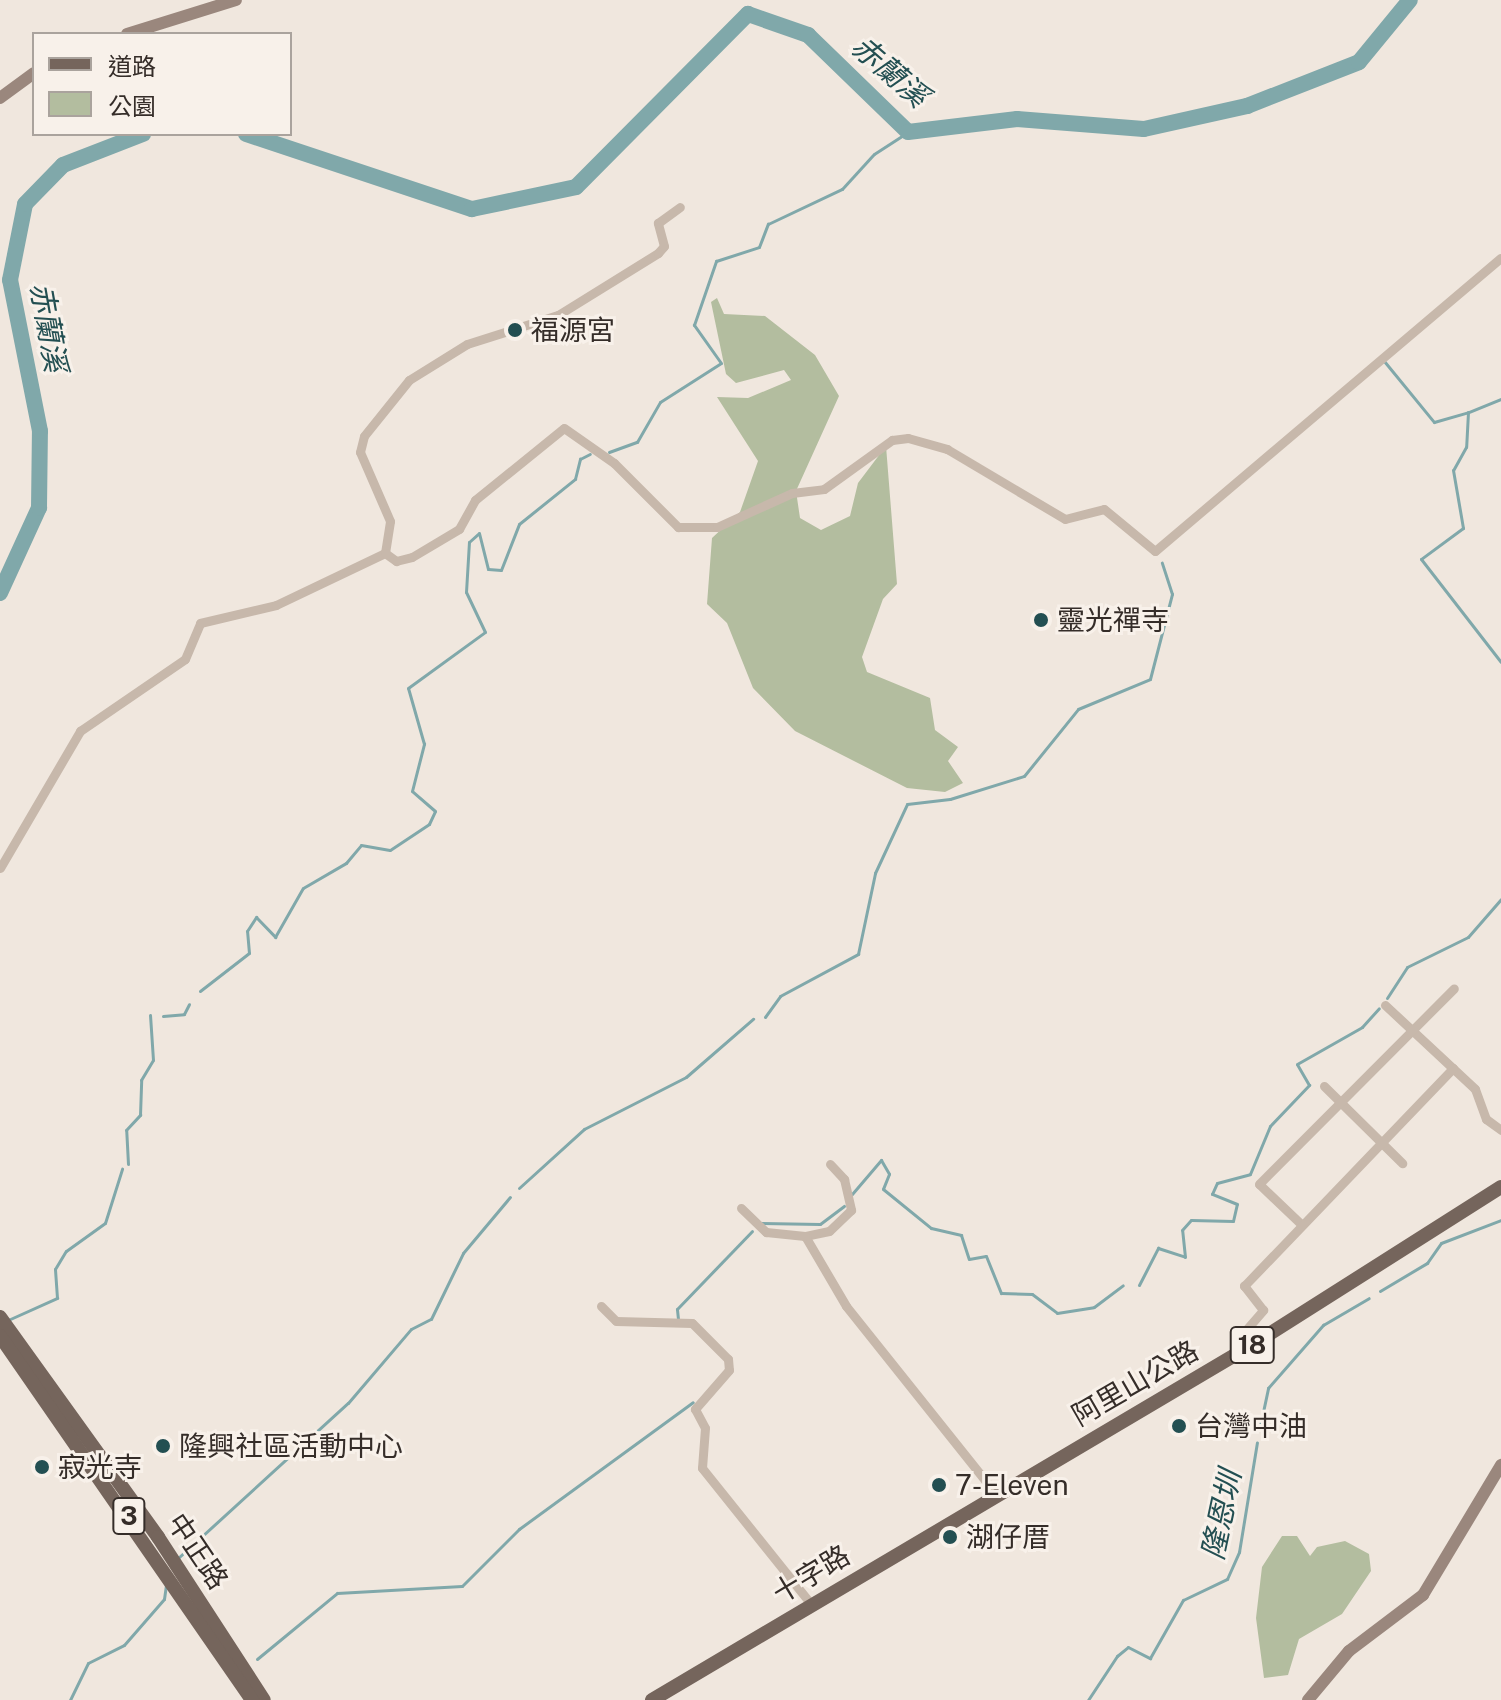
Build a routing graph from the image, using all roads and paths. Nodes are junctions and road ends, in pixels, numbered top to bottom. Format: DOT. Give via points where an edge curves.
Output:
graph roads {
  1 [pos="236,0"];
  2 [pos="133,32"];
  3 [pos="32,74"];
  4 [pos="0,98"];
  5 [pos="680,207"];
  6 [pos="1501,258"];
  7 [pos="385,553"];
  8 [pos="0,868"];
  9 [pos="1454,988"];
  10 [pos="1385,1005"];
  11 [pos="1411,1031"];
  12 [pos="1453,1068"];
  13 [pos="1324,1086"];
  14 [pos="1341,1103"];
  15 [pos="1501,1130"];
  16 [pos="1381,1143"];
  17 [pos="1402,1163"];
  18 [pos="830,1164"];
  19 [pos="1501,1187"];
  20 [pos="741,1208"];
  21 [pos="1302,1225"];
  22 [pos="805,1236"];
  23 [pos="601,1306"];
  24 [pos="0,1317"];
  25 [pos="0,1336"];
  26 [pos="1252,1345"];
  27 [pos="1501,1465"];
  28 [pos="996,1494"];
  29 [pos="811,1604"];
  30 [pos="252,1700"];
  31 [pos="264,1700"];
  32 [pos="652,1700"];
  33 [pos="1308,1700"];
  1 -- 2 [label="street"];
  3 -- 4 [label="street"];
  5 -- 7 [label="street" via="658,223 664,246 658,253 558,315 439,356 409,380 364,436 360,452 390,521"];
  6 -- 7 [label="street" via="1155,551 1104,509 1065,519 947,449 908,438 892,440 824,489 782,496 717,527 678,527 614,463 564,428 475,500 459,529 412,557 396,561"];
  7 -- 8 [label="street" via="276,605 200,623 185,659 80,731"];
  9 -- 11 [label="street"];
  10 -- 11 [label="street"];
  11 -- 12 [label="street"];
  11 -- 14 [label="street"];
  12 -- 15 [label="street"];
  12 -- 16 [label="street"];
  13 -- 14 [label="street"];
  14 -- 16 [label="street"];
  14 -- 21 [label="street" via="1259,1184"];
  16 -- 17 [label="street"];
  16 -- 21 [label="street"];
  18 -- 22 [label="street" via="844,1179 851,1210 829,1231"];
  19 -- 26 [label="main road, 阿里山公路 / 18"];
  20 -- 22 [label="street" via="766,1232"];
  21 -- 26 [label="street" via="1244,1286 1263,1310 1245,1331"];
  22 -- 28 [label="street" via="846,1306"];
  23 -- 29 [label="street" via="616,1321 692,1323 728,1359 729,1370 695,1409 705,1428 702,1468"];
  24 -- 31 [label="main road, 中正路 / 3" via="158,1537"];
  25 -- 30 [label="main road, 中正路 / 3"];
  26 -- 28 [label="main road, 阿里山公路 / 18"];
  27 -- 33 [label="street" via="1423,1595 1349,1651"];
  28 -- 29 [label="main road, 十字路 / 18"];
  29 -- 32 [label="main road, 十字路 / 18"];
}
